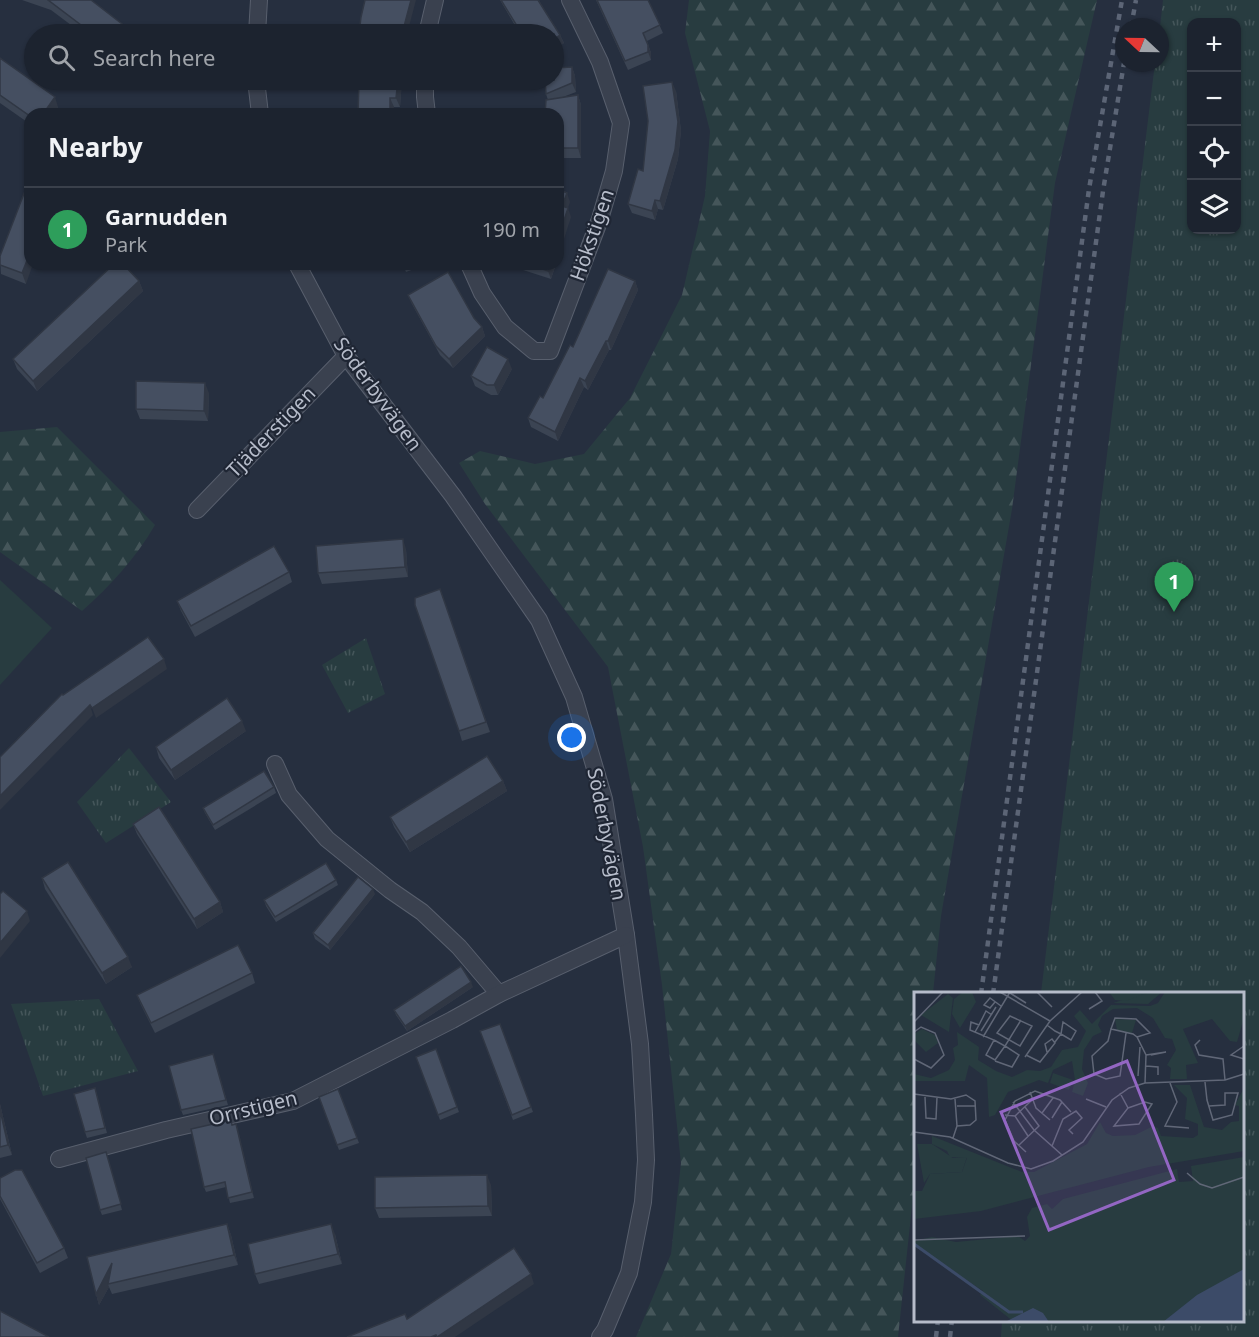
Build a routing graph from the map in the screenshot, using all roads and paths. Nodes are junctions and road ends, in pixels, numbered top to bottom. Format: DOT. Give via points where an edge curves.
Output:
graph roads {
  1 [pos="259,0"];
  2 [pos="435,0"];
  3 [pos="570,0"];
  4 [pos="258,24"];
  5 [pos="429,24"];
  6 [pos="257,90"];
  7 [pos="424,90"];
  8 [pos="259,108"];
  9 [pos="426,108"];
  10 [pos="300,270"];
  11 [pos="472,270"];
  12 [pos="346,356"];
  13 [pos="197,510"];
  14 [pos="275,764"];
  15 [pos="626,935"];
  16 [pos="499,993"];
  17 [pos="59,1159"];
  18 [pos="600,1337"];
  1 -- 4 [label="street"];
  2 -- 5 [label="street"];
  3 -- 11 [label="street, Hökstigen" via="600,62 621,123 614,171 600,219 550,351 534,351 505,327 482,293"];
  6 -- 8 [label="street"];
  7 -- 9 [label="street"];
  10 -- 12 [label="street, Söderbyvägen"];
  12 -- 13 [label="street, Tjäderstigen"];
  12 -- 15 [label="street, Söderbyvägen" via="453,496 539,620 574,697 604,799"];
  14 -- 16 [label="street" via="289,795 327,839 422,912"];
  15 -- 16 [label="street, Orrstigen"];
  15 -- 18 [label="street, Söderbyvägen" via="640,1044 646,1160 643,1202 629,1273"];
  16 -- 17 [label="street, Orrstigen" via="293,1101"];
}
